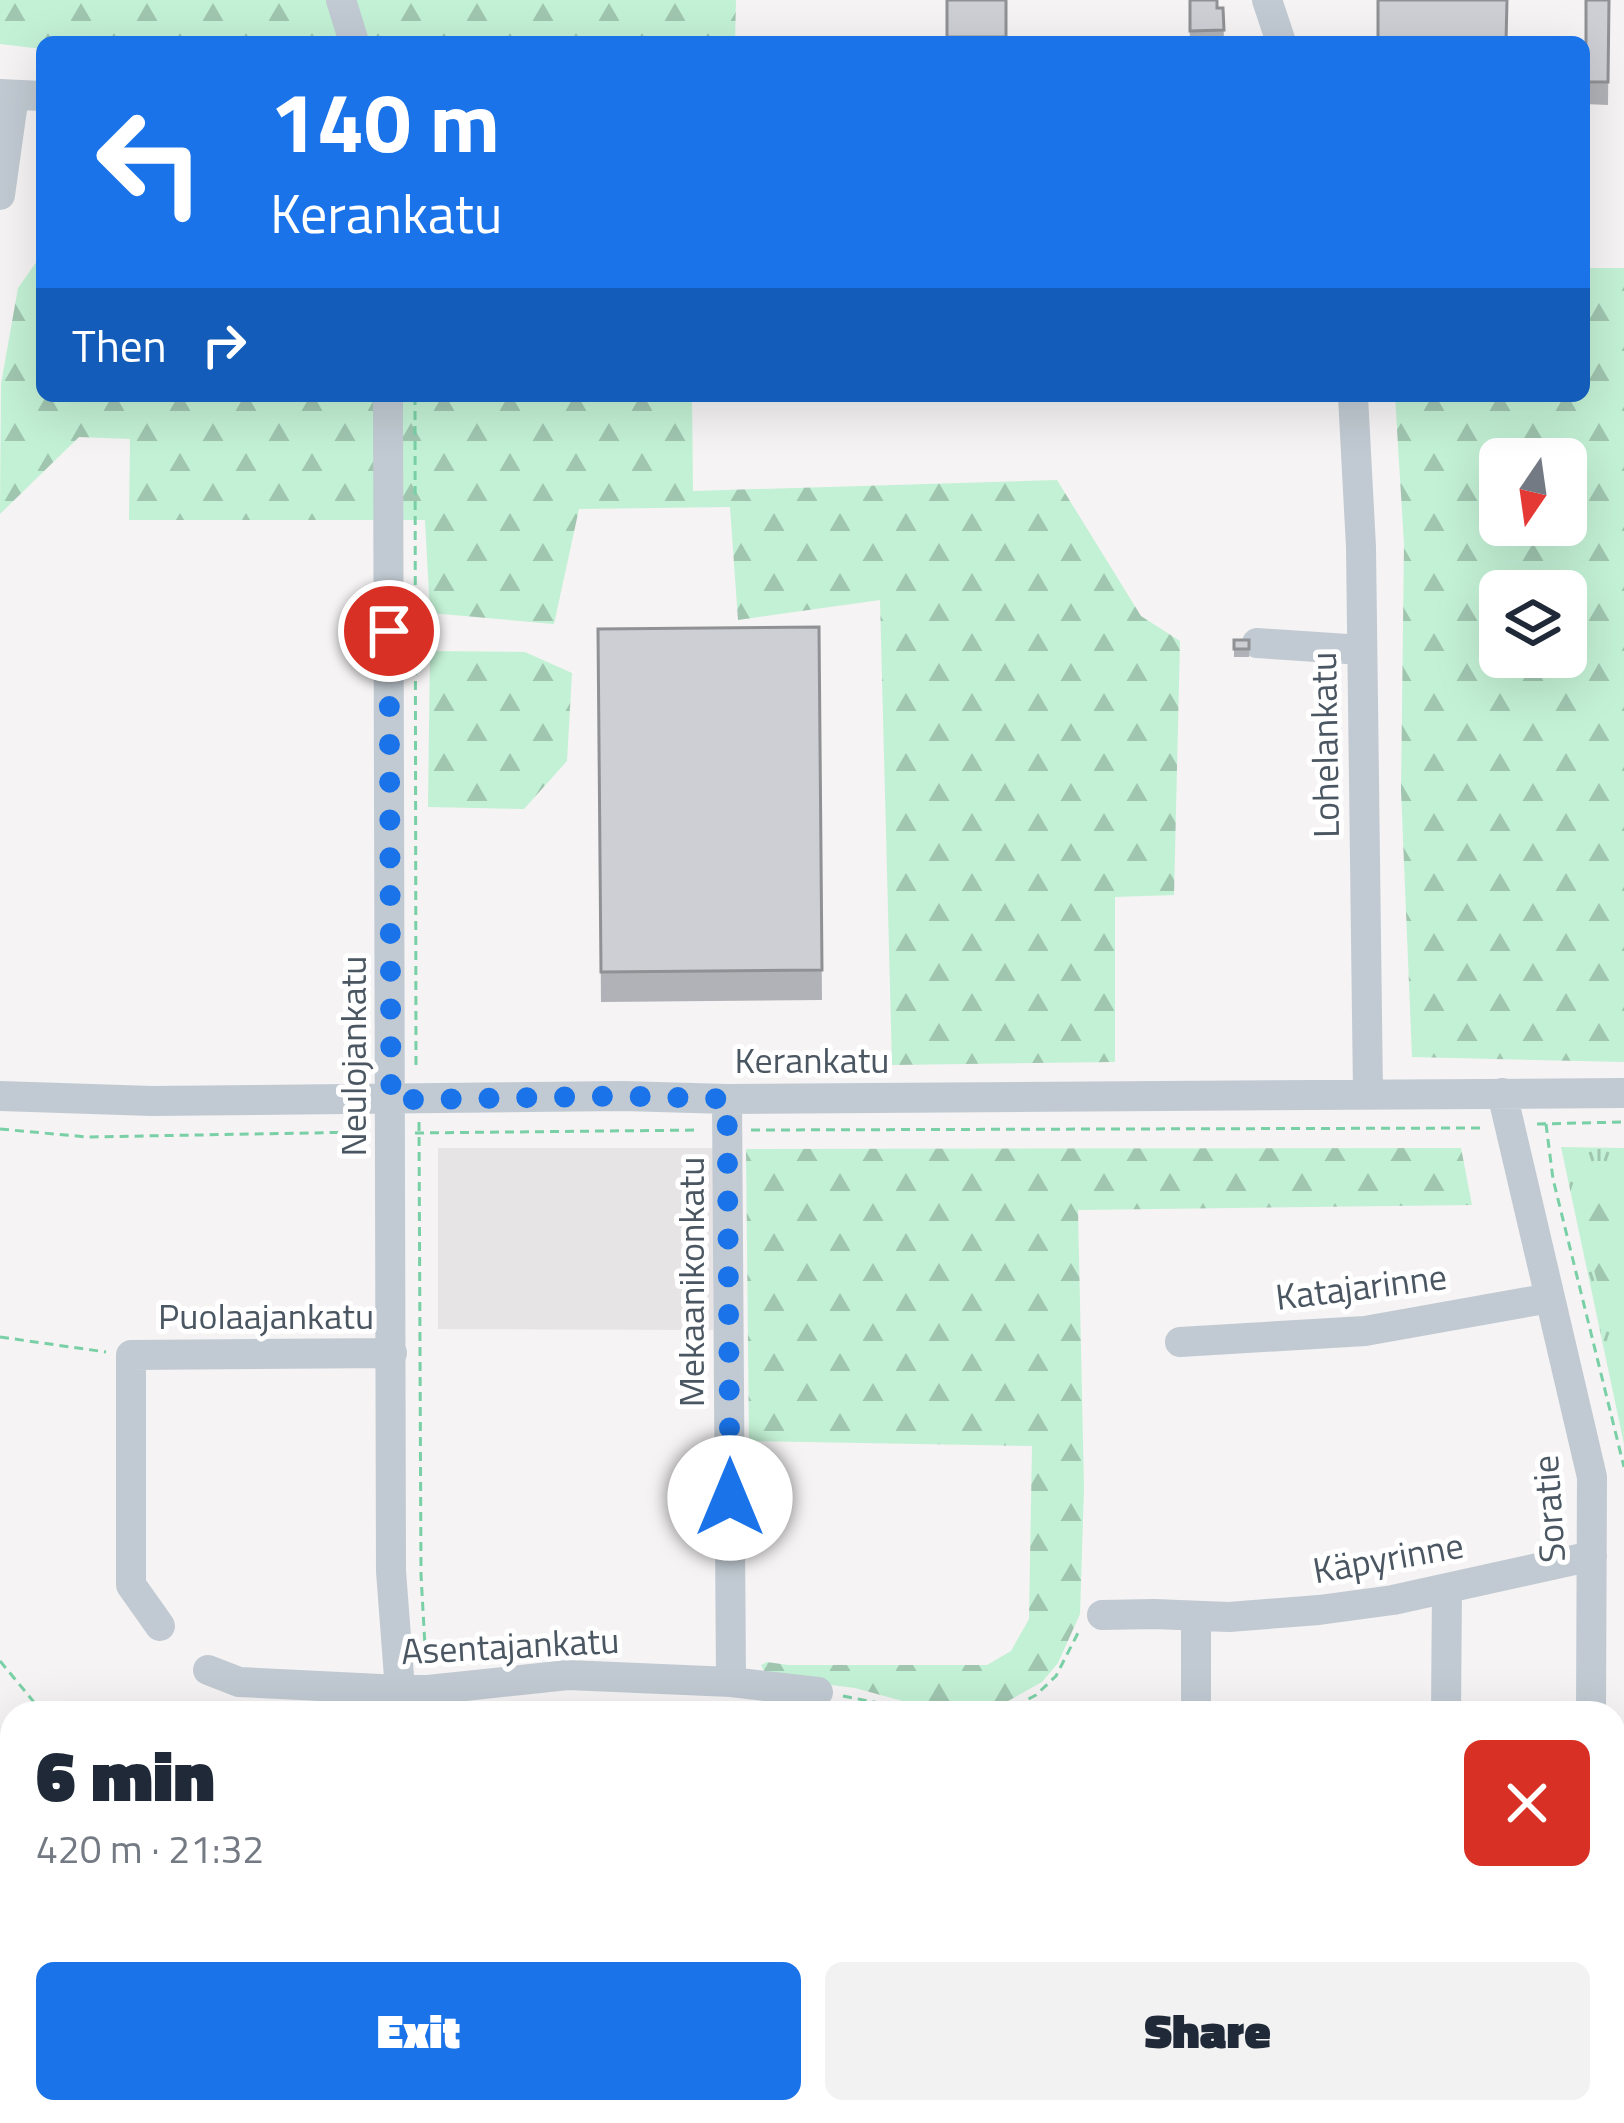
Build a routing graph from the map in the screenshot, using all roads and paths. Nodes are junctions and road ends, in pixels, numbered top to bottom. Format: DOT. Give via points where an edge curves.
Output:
graph roads {
  1 [pos="340,0"];
  2 [pos="1267,0"];
  3 [pos="352,36"];
  4 [pos="1279,36"];
  5 [pos="19,95"];
  6 [pos="0,195"];
  7 [pos="388,402"];
  8 [pos="415,402"];
  9 [pos="1353,402"];
  10 [pos="1257,643"];
  11 [pos="1362,650"];
  12 [pos="1502,1093"];
  13 [pos="1624,1093"];
  14 [pos="1368,1094"];
  15 [pos="0,1096"];
  16 [pos="404,1099"];
  17 [pos="727,1114"];
  18 [pos="1624,1122"];
  19 [pos="1545,1123"];
  20 [pos="1509,1128"];
  21 [pos="0,1129"];
  22 [pos="406,1132"];
  23 [pos="1550,1298"];
  24 [pos="0,1337"];
  25 [pos="1180,1342"];
  26 [pos="392,1353"];
  27 [pos="131,1355"];
  28 [pos="1624,1467"];
  29 [pos="1592,1556"];
  30 [pos="1447,1588"];
  31 [pos="1102,1615"];
  32 [pos="1196,1616"];
  33 [pos="160,1626"];
  34 [pos="0,1661"];
  35 [pos="208,1670"];
  36 [pos="731,1682"];
  37 [pos="818,1692"];
  38 [pos="412,1698"];
  39 [pos="33,1701"];
  40 [pos="866,1701"];
  41 [pos="1025,1701"];
  42 [pos="1196,1701"];
  43 [pos="1446,1701"];
  44 [pos="1591,1701"];
  1 -- 3 [label="street"];
  2 -- 4 [label="street"];
  5 -- 6 [label="street"];
  7 -- 16 [label="street, Neulojankatu"];
  8 -- 16 [label="path"];
  9 -- 11 [label="street, Lohelankatu"];
  10 -- 11 [label="street"];
  11 -- 14 [label="street, Lohelankatu"];
  12 -- 13 [label="street, Kerankatu"];
  12 -- 14 [label="street, Kerankatu"];
  12 -- 20 [label="street, Soratie"];
  14 -- 17 [label="street, Kerankatu"];
  15 -- 16 [label="street, Kerankatu"];
  16 -- 17 [label="street, Kerankatu" via="623,1096"];
  16 -- 22 [label="street, Neulojankatu"];
  16 -- 22 [label="path"];
  17 -- 20 [label="path"];
  17 -- 22 [label="path"];
  17 -- 36 [label="street, Mekaanikonkatu"];
  18 -- 19 [label="path"];
  19 -- 20 [label="path"];
  19 -- 28 [label="path"];
  20 -- 23 [label="street, Soratie"];
  21 -- 22 [label="path" via="87,1137"];
  22 -- 26 [label="street, Neulojankatu"];
  22 -- 38 [label="path" via="421,1575"];
  23 -- 25 [label="street, Katajarinne" via="1365,1331"];
  23 -- 29 [label="street, Soratie" via="1592,1477"];
  24 -- 27 [label="path"];
  26 -- 27 [label="street, Puolaajankatu"];
  26 -- 38 [label="street, Neulojankatu" via="391,1571"];
  27 -- 33 [label="street, Puolaajankatu" via="131,1586"];
  29 -- 30 [label="street, Käpyrinne"];
  29 -- 44 [label="street, Soratie"];
  30 -- 32 [label="street, Käpyrinne" via="1319,1610"];
  30 -- 43 [label="street"];
  31 -- 32 [label="street, Käpyrinne"];
  31 -- 41 [label="path" via="1081,1627 1056,1676"];
  32 -- 42 [label="street"];
  34 -- 39 [label="path"];
  35 -- 38 [label="street, Asentajankatu" via="239,1682"];
  36 -- 37 [label="street, Asentajankatu"];
  36 -- 38 [label="street, Asentajankatu" via="568,1676"];
  37 -- 40 [label="path"];
}
